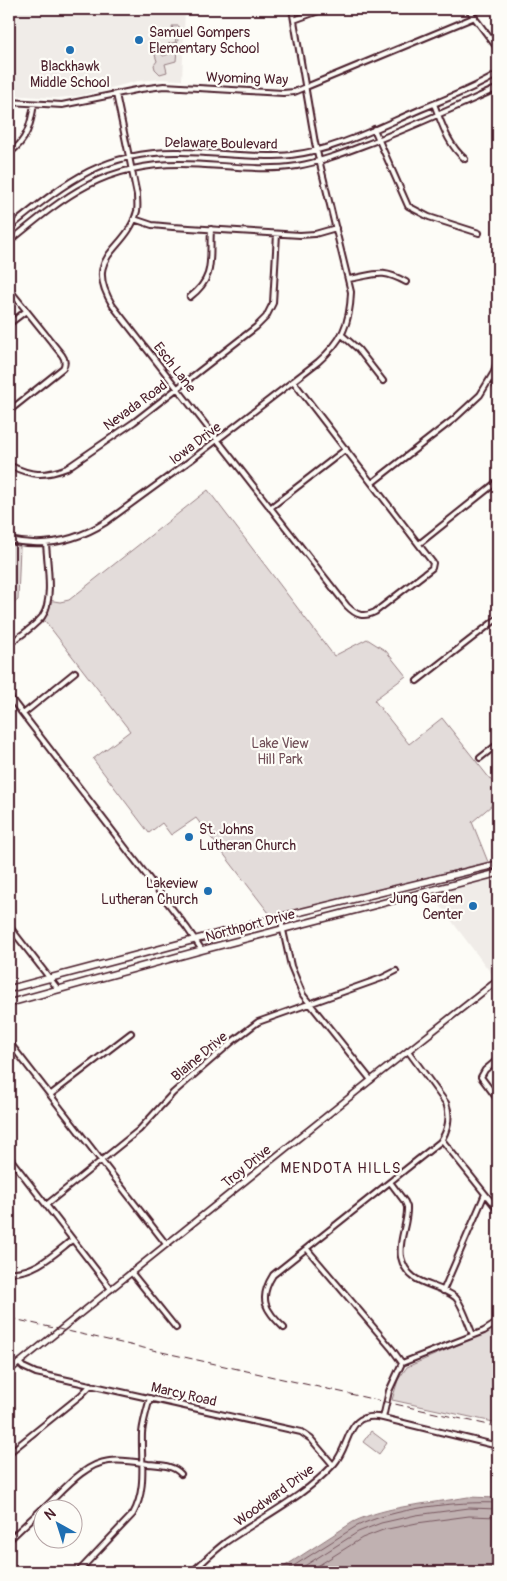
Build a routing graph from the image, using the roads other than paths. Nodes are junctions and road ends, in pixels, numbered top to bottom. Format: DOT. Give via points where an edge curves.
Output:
graph roads {
  1 [pos="292,9"];
  2 [pos="324,9"];
  3 [pos="468,9"];
  4 [pos="475,17"];
  5 [pos="294,20"];
  6 [pos="498,49"];
  7 [pos="498,74"];
  8 [pos="306,88"];
  9 [pos="498,88"];
  10 [pos="116,94"];
  11 [pos="9,102"];
  12 [pos="34,104"];
  13 [pos="434,104"];
  14 [pos="438,115"];
  15 [pos="374,129"];
  16 [pos="379,140"];
  17 [pos="317,151"];
  18 [pos="9,152"];
  19 [pos="129,157"];
  20 [pos="465,159"];
  21 [pos="320,161"];
  22 [pos="132,169"];
  23 [pos="134,219"];
  24 [pos="9,228"];
  25 [pos="336,228"];
  26 [pos="212,229"];
  27 [pos="479,232"];
  28 [pos="277,234"];
  29 [pos="9,242"];
  30 [pos="349,279"];
  31 [pos="406,282"];
  32 [pos="9,289"];
  33 [pos="190,297"];
  34 [pos="26,311"];
  35 [pos="9,324"];
  36 [pos="342,335"];
  37 [pos="498,357"];
  38 [pos="492,377"];
  39 [pos="293,381"];
  40 [pos="383,382"];
  41 [pos="178,388"];
  42 [pos="498,390"];
  43 [pos="9,411"];
  44 [pos="218,440"];
  45 [pos="346,450"];
  46 [pos="9,465"];
  47 [pos="498,481"];
  48 [pos="372,483"];
  49 [pos="270,508"];
  50 [pos="9,540"];
  51 [pos="46,543"];
  52 [pos="419,544"];
  53 [pos="498,618"];
  54 [pos="9,644"];
  55 [pos="75,672"];
  56 [pos="417,680"];
  57 [pos="9,696"];
  58 [pos="23,714"];
  59 [pos="498,744"];
  60 [pos="480,758"];
  61 [pos="498,864"];
  62 [pos="498,873"];
  63 [pos="280,917"];
  64 [pos="9,926"];
  65 [pos="283,929"];
  66 [pos="195,939"];
  67 [pos="202,950"];
  68 [pos="396,971"];
  69 [pos="50,979"];
  70 [pos="498,980"];
  71 [pos="9,989"];
  72 [pos="58,990"];
  73 [pos="9,1003"];
  74 [pos="309,1003"];
  75 [pos="131,1033"];
  76 [pos="9,1042"];
  77 [pos="408,1052"];
  78 [pos="498,1059"];
  79 [pos="371,1080"];
  80 [pos="50,1095"];
  81 [pos="498,1100"];
  82 [pos="442,1140"];
  83 [pos="9,1157"];
  84 [pos="100,1161"];
  85 [pos="390,1182"];
  86 [pos="485,1194"];
  87 [pos="46,1205"];
  88 [pos="498,1210"];
  89 [pos="72,1240"];
  90 [pos="166,1244"];
  91 [pos="307,1249"];
  92 [pos="9,1272"];
  93 [pos="131,1272"];
  94 [pos="110,1289"];
  95 [pos="443,1291"];
  96 [pos="498,1322"];
  97 [pos="176,1328"];
  98 [pos="284,1328"];
  99 [pos="473,1335"];
  100 [pos="19,1363"];
  101 [pos="402,1363"];
  102 [pos="9,1371"];
  103 [pos="91,1385"];
  104 [pos="150,1398"];
  105 [pos="383,1418"];
  106 [pos="498,1446"];
  107 [pos="9,1452"];
  108 [pos="142,1463"];
  109 [pos="333,1465"];
  110 [pos="181,1474"];
  111 [pos="55,1498"];
  112 [pos="32,1519"];
  113 [pos="9,1540"];
  114 [pos="78,1572"];
  115 [pos="192,1572"];
  1 -- 5 [label="street"];
  2 -- 5 [label="street"];
  3 -- 4 [label="street"];
  4 -- 6 [label="street"];
  4 -- 8 [label="street, Wyoming Way"];
  5 -- 8 [label="street"];
  7 -- 13 [label="street, Delaware Boulevard"];
  8 -- 10 [label="street, Wyoming Way" via="283,93 164,86"];
  8 -- 17 [label="street"];
  9 -- 14 [label="street, Delaware Boulevard"];
  10 -- 12 [label="street, Wyoming Way" via="62,105"];
  10 -- 19 [label="street, Esch Lane"];
  11 -- 12 [label="street, Wyoming Way"];
  12 -- 18 [label="street" via="28,131"];
  13 -- 14 [label="street"];
  13 -- 15 [label="street, Delaware Boulevard"];
  14 -- 16 [label="street, Delaware Boulevard"];
  14 -- 20 [label="street" via="454,149"];
  15 -- 16 [label="street"];
  15 -- 17 [label="street, Delaware Boulevard"];
  16 -- 21 [label="street, Delaware Boulevard"];
  16 -- 27 [label="street" via="408,206 429,217"];
  17 -- 19 [label="street, Delaware Boulevard" via="263,156 165,152"];
  17 -- 21 [label="street"];
  19 -- 22 [label="street, Esch Lane"];
  19 -- 24 [label="street, Delaware Boulevard" via="95,168 65,184"];
  21 -- 22 [label="street, Delaware Boulevard" via="278,168 180,164"];
  21 -- 25 [label="street"];
  22 -- 23 [label="street, Esch Lane" via="137,195"];
  22 -- 29 [label="street, Delaware Boulevard" via="79,188"];
  23 -- 26 [label="street" via="152,225"];
  23 -- 41 [label="street, Esch Lane" via="106,258 101,273 102,284 113,306"];
  25 -- 28 [label="street" via="315,234"];
  25 -- 30 [label="street"];
  26 -- 28 [label="street"];
  26 -- 33 [label="street" via="208,277"];
  28 -- 41 [label="street, Nevada Road" via="273,303 266,317"];
  30 -- 31 [label="street" via="388,274"];
  30 -- 36 [label="street" via="351,305"];
  32 -- 34 [label="street"];
  34 -- 35 [label="street"];
  34 -- 43 [label="street" via="65,359 63,368"];
  36 -- 39 [label="street, Iowa Drive" via="331,350"];
  36 -- 40 [label="street" via="358,349"];
  37 -- 38 [label="street"];
  38 -- 42 [label="street"];
  38 -- 48 [label="street" via="480,395 460,414"];
  39 -- 44 [label="street, Iowa Drive"];
  39 -- 45 [label="street"];
  41 -- 44 [label="street, Esch Lane"];
  41 -- 46 [label="street, Nevada Road" via="67,468 38,474"];
  44 -- 49 [label="street, Esch Lane"];
  44 -- 51 [label="street, Iowa Drive" via="106,522 65,541"];
  45 -- 48 [label="street"];
  45 -- 49 [label="street"];
  47 -- 52 [label="street"];
  48 -- 52 [label="street"];
  49 -- 52 [label="street, Esch Lane" via="347,606 358,615 375,612 433,566"];
  50 -- 51 [label="street, Iowa Drive"];
  51 -- 54 [label="street" via="47,609 37,622"];
  53 -- 56 [label="street"];
  55 -- 58 [label="street"];
  57 -- 58 [label="street"];
  58 -- 66 [label="street"];
  59 -- 60 [label="street"];
  61 -- 63 [label="main road, Northport Drive"];
  62 -- 65 [label="main road, Northport Drive"];
  63 -- 65 [label="street"];
  63 -- 66 [label="main road, Northport Drive"];
  64 -- 69 [label="street"];
  65 -- 67 [label="main road, Northport Drive"];
  65 -- 74 [label="street" via="295,980"];
  66 -- 67 [label="street"];
  66 -- 69 [label="main road, Northport Drive"];
  67 -- 72 [label="main road, Northport Drive"];
  68 -- 74 [label="street, Blaine Drive"];
  69 -- 71 [label="main road, Northport Drive"];
  69 -- 72 [label="street"];
  70 -- 77 [label="street, Troy Drive"];
  72 -- 73 [label="main road, Northport Drive"];
  74 -- 79 [label="street"];
  74 -- 84 [label="street, Blaine Drive" via="264,1019 248,1029 183,1084 139,1130"];
  75 -- 80 [label="street"];
  76 -- 80 [label="street"];
  77 -- 79 [label="street, Troy Drive"];
  77 -- 82 [label="street" via="446,1102 448,1124"];
  78 -- 81 [label="street" via="485,1070 482,1078"];
  79 -- 90 [label="street, Troy Drive"];
  80 -- 84 [label="street"];
  82 -- 85 [label="street"];
  82 -- 86 [label="street"];
  83 -- 87 [label="street"];
  84 -- 87 [label="street, Blaine Drive"];
  84 -- 90 [label="street"];
  85 -- 91 [label="street"];
  85 -- 95 [label="street" via="407,1207 400,1251 405,1268 421,1282"];
  86 -- 88 [label="street"];
  86 -- 95 [label="street"];
  87 -- 89 [label="street"];
  89 -- 92 [label="street" via="34,1267"];
  89 -- 94 [label="street"];
  90 -- 93 [label="street, Troy Drive"];
  91 -- 98 [label="street" via="273,1275 265,1291 271,1316"];
  91 -- 101 [label="street"];
  93 -- 94 [label="street, Troy Drive"];
  93 -- 97 [label="street"];
  94 -- 100 [label="street, Troy Drive"];
  95 -- 99 [label="street" via="457,1299"];
  96 -- 99 [label="street"];
  99 -- 101 [label="street"];
  100 -- 102 [label="street, Troy Drive"];
  100 -- 103 [label="street, Marcy Road" via="36,1373"];
  101 -- 105 [label="street" via="389,1391"];
  103 -- 104 [label="street, Marcy Road"];
  103 -- 107 [label="street"];
  104 -- 108 [label="street" via="142,1431"];
  104 -- 109 [label="street, Marcy Road" via="301,1432"];
  105 -- 106 [label="street, Woodward Drive"];
  105 -- 109 [label="street, Woodward Drive" via="368,1416 356,1423 341,1456"];
  108 -- 110 [label="street" via="174,1468"];
  108 -- 111 [label="street" via="117,1460 91,1467"];
  108 -- 114 [label="street" via="140,1497 133,1514"];
  109 -- 115 [label="street, Woodward Drive" via="310,1486 226,1543"];
  112 -- 113 [label="street"];
}
